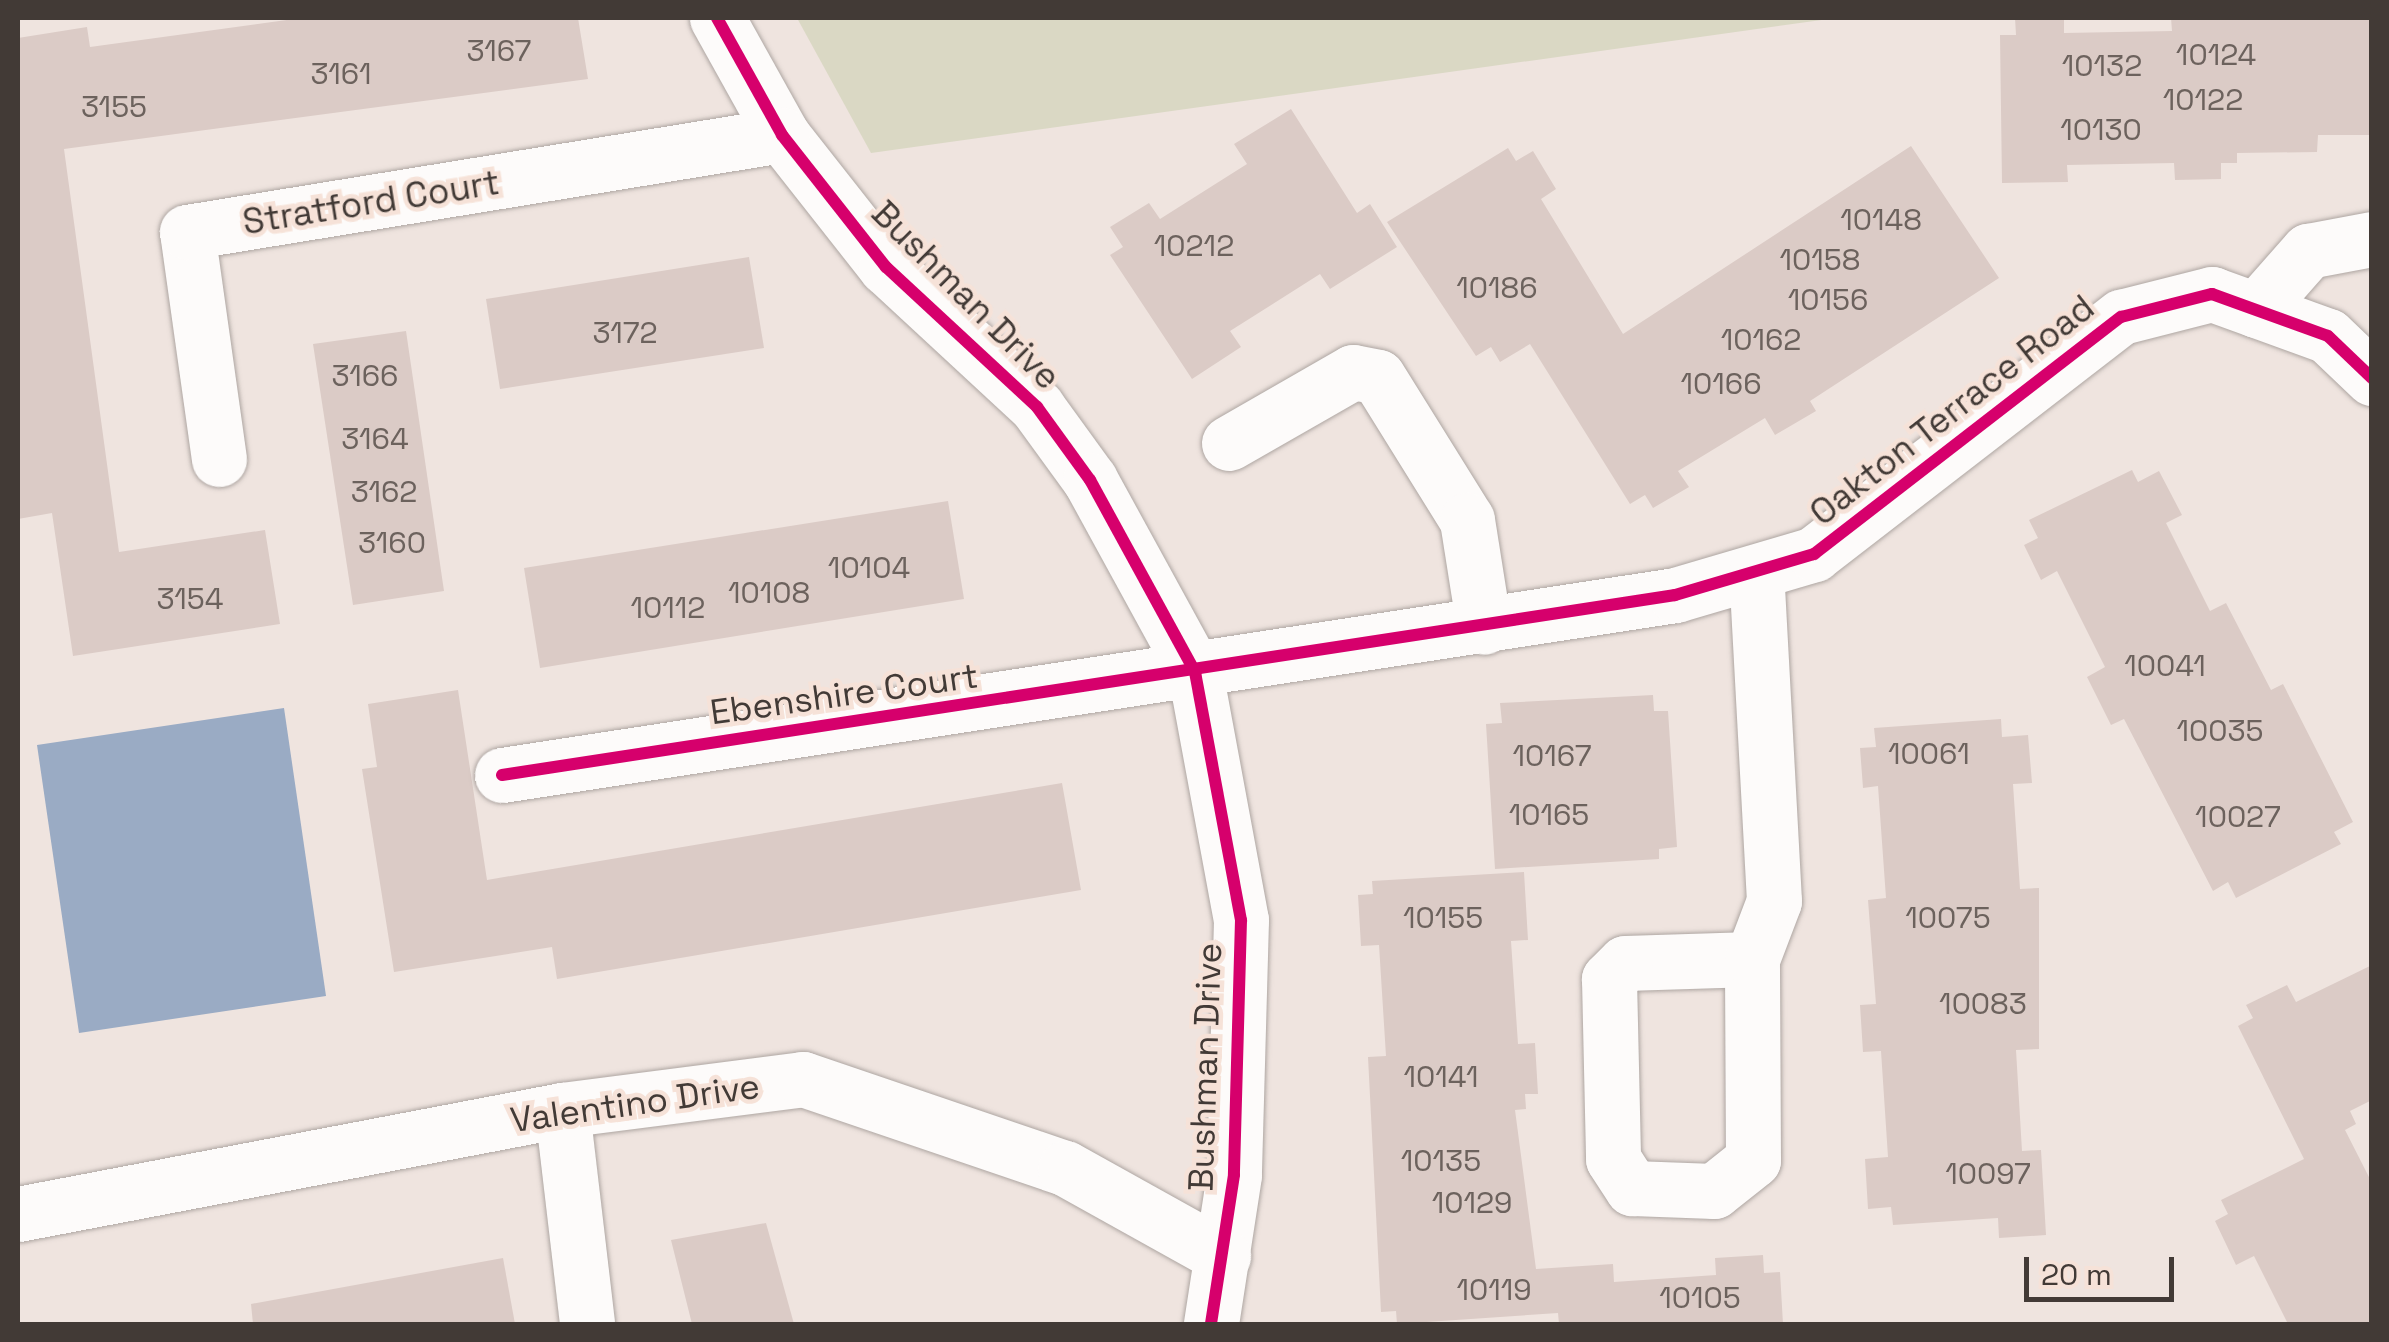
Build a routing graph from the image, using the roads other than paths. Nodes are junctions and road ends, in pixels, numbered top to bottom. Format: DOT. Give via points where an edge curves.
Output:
graph roads {
  1 [pos="717,18"];
  2 [pos="782,136"];
  3 [pos="2372,240"];
  4 [pos="2256,310"];
  5 [pos="2372,378"];
  6 [pos="1229,443"];
  7 [pos="219,459"];
  8 [pos="1756,572"];
  9 [pos="1484,627"];
  10 [pos="1196,672"];
  11 [pos="502,775"];
  12 [pos="1752,959"];
  13 [pos="562,1110"];
  14 [pos="18,1214"];
  15 [pos="1223,1256"];
  16 [pos="587,1324"];
  17 [pos="1211,1324"];
  1 -- 2 [label="street, Bushman Drive"];
  2 -- 7 [label="street, Stratford Court" via="187,232"];
  2 -- 10 [label="street, Bushman Drive" via="886,267 1038,407 1090,480"];
  3 -- 4 [label="street" via="2308,251"];
  4 -- 5 [label="street, Oakton Terrace Road" via="2328,336"];
  4 -- 8 [label="street, Oakton Terrace Road" via="2212,294 2121,317 1814,554"];
  6 -- 9 [label="street" via="1353,372 1378,377 1467,520"];
  8 -- 9 [label="street, Oakton Terrace Road" via="1675,596"];
  8 -- 12 [label="street" via="1774,901"];
  9 -- 10 [label="street, Oakton Terrace Road"];
  10 -- 11 [label="street, Ebenshire Court"];
  10 -- 15 [label="street, Bushman Drive" via="1241,920 1244,1030"];
  12 -- 12 [label="street" via="1753,1160 1714,1191 1632,1188 1612,1159 1609,980 1625,963"];
  13 -- 14 [label="street, Valentino Drive"];
  13 -- 15 [label="street, Valentino Drive" via="803,1079 1065,1168"];
  13 -- 16 [label="street"];
  15 -- 17 [label="street, Bushman Drive"];
}
